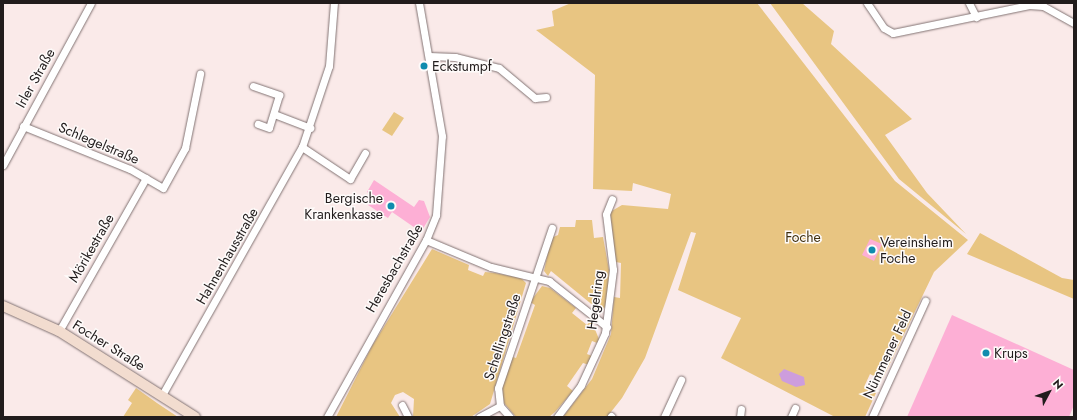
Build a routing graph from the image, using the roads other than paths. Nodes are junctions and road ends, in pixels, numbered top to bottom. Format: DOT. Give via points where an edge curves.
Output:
graph roads {
  1 [pos="91,3"];
  2 [pos="334,3"];
  3 [pos="419,3"];
  4 [pos="867,3"];
  5 [pos="969,3"];
  6 [pos="976,17"];
  7 [pos="1074,23"];
  8 [pos="429,56"];
  9 [pos="200,74"];
  10 [pos="253,86"];
  11 [pos="546,97"];
  12 [pos="274,114"];
  13 [pos="258,124"];
  14 [pos="23,126"];
  15 [pos="310,128"];
  16 [pos="302,147"];
  17 [pos="365,153"];
  18 [pos="3,165"];
  19 [pos="146,178"];
  20 [pos="612,199"];
  21 [pos="552,228"];
  22 [pos="426,240"];
  23 [pos="536,278"];
  24 [pos="925,301"];
  25 [pos="3,306"];
  26 [pos="606,327"];
  27 [pos="59,331"];
  28 [pos="682,380"];
  29 [pos="162,395"];
  30 [pos="402,405"];
  31 [pos="500,406"];
  32 [pos="795,408"];
  33 [pos="741,409"];
  34 [pos="195,417"];
  35 [pos="327,417"];
  36 [pos="408,417"];
  37 [pos="479,417"];
  38 [pos="510,417"];
  39 [pos="557,417"];
  40 [pos="664,417"];
  41 [pos="740,417"];
  42 [pos="790,417"];
  43 [pos="872,417"];
  1 -- 14 [label="street, Irler Straße"];
  2 -- 15 [label="street, Hahnenhausstraße" via="329,66"];
  3 -- 8 [label="street, Heresbachstraße"];
  4 -- 6 [label="street" via="884,28 898,34"];
  5 -- 6 [label="street"];
  6 -- 7 [label="street" via="1029,5 1043,6"];
  8 -- 11 [label="street" via="455,57 499,68 535,98"];
  8 -- 22 [label="street, Heresbachstraße" via="442,145 436,215"];
  9 -- 19 [label="street, Schlegelstraße" via="185,148 163,188"];
  10 -- 12 [label="street" via="279,95"];
  12 -- 13 [label="street" via="269,128"];
  12 -- 15 [label="street"];
  14 -- 18 [label="street, Irler Straße"];
  14 -- 19 [label="street, Schlegelstraße"];
  15 -- 16 [label="street, Hahnenhausstraße"];
  16 -- 17 [label="street" via="350,179"];
  16 -- 29 [label="street, Hahnenhausstraße"];
  19 -- 27 [label="street, Mörikestraße"];
  20 -- 26 [label="street, Hegelring" via="606,214 613,270"];
  21 -- 23 [label="street, Schellingstraße"];
  22 -- 23 [label="street" via="491,267"];
  22 -- 35 [label="street, Heresbachstraße"];
  23 -- 26 [label="street" via="549,281"];
  23 -- 31 [label="street, Schellingstraße" via="498,388"];
  24 -- 43 [label="street, Nümmener Feld"];
  25 -- 27 [label="main road, Focher Straße"];
  26 -- 39 [label="street, Hegelring" via="584,380"];
  27 -- 29 [label="main road, Focher Straße"];
  28 -- 40 [label="street"];
  29 -- 34 [label="main road, Focher Straße"];
  30 -- 36 [label="street"];
  31 -- 37 [label="street"];
  31 -- 38 [label="street"];
  32 -- 42 [label="street"];
  33 -- 41 [label="street"];
}
